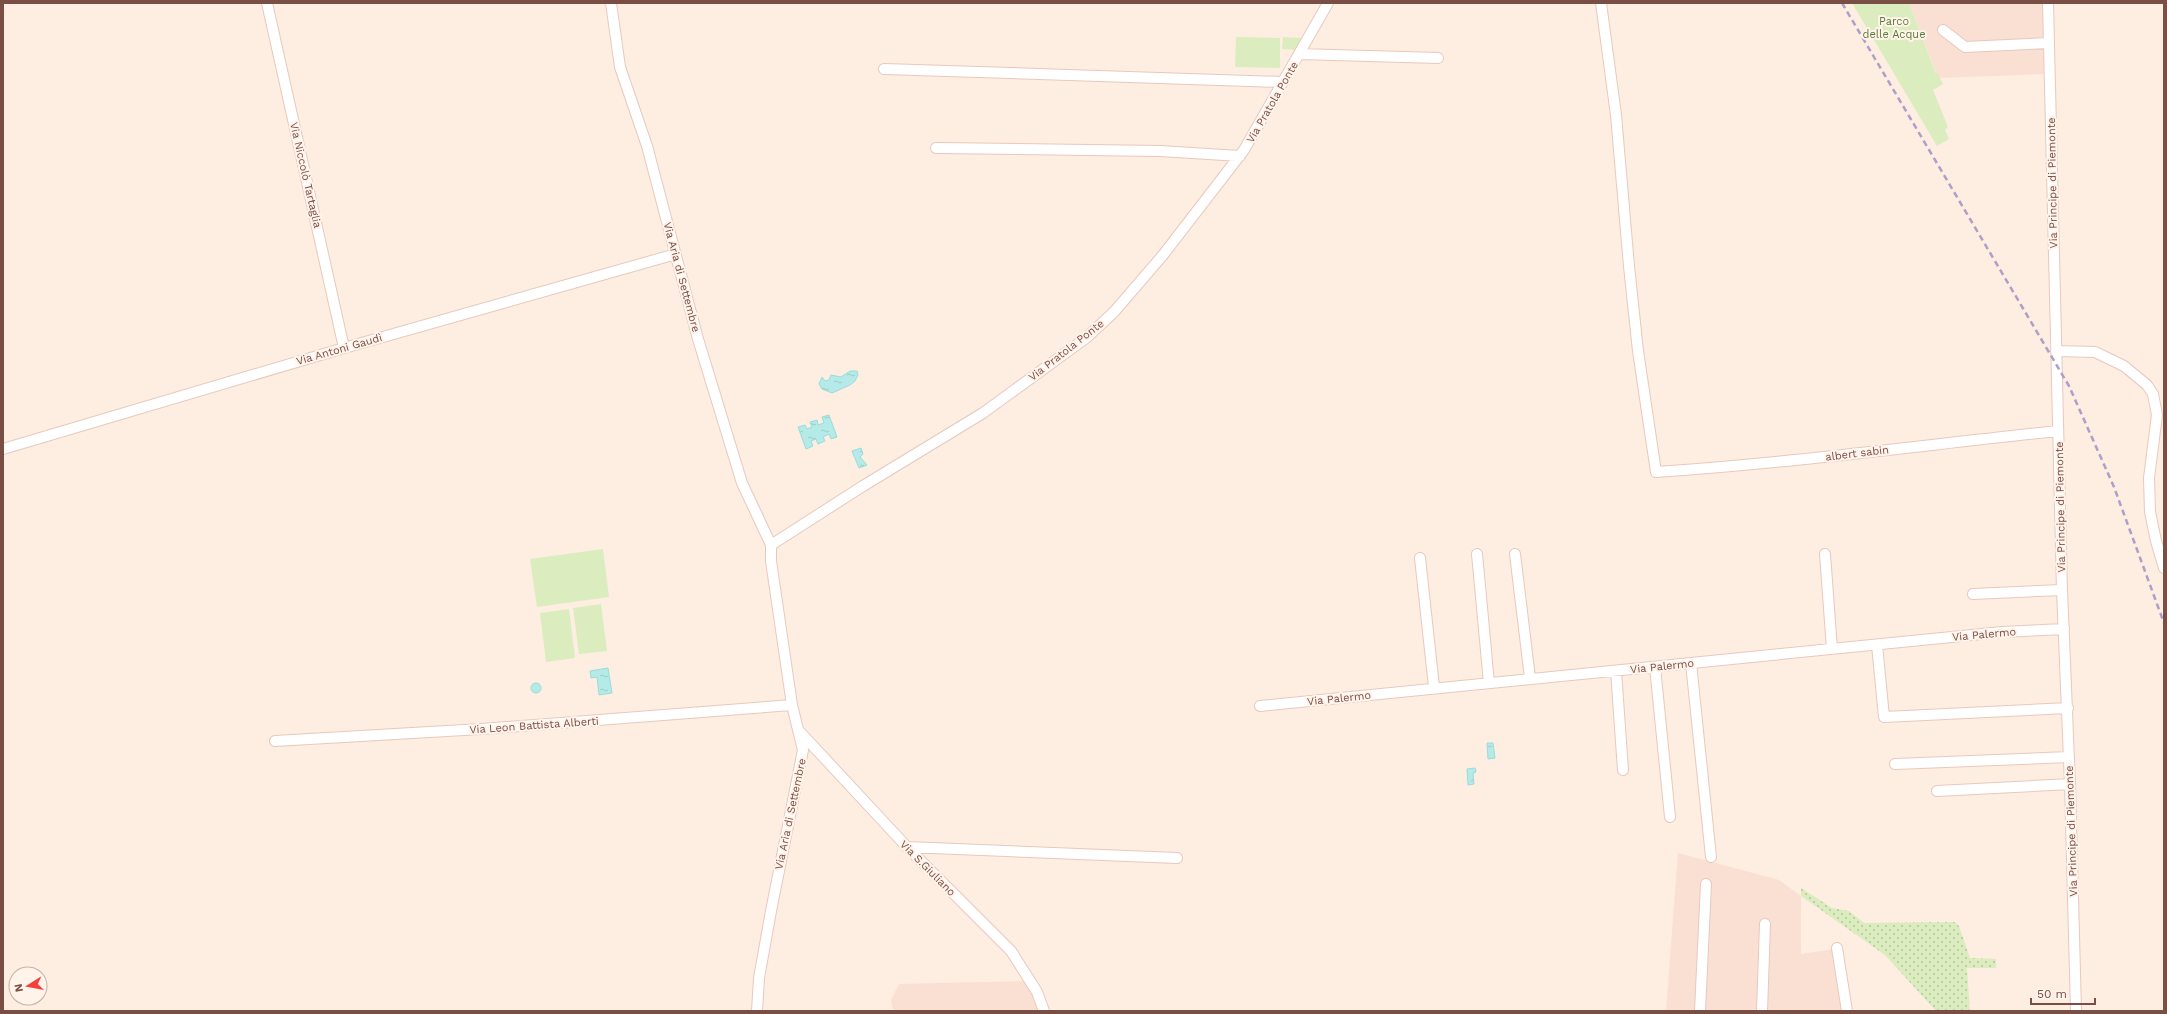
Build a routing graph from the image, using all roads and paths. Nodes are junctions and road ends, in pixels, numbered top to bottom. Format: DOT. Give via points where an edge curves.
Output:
graph roads {
  1 [pos="268,3"];
  2 [pos="611,3"];
  3 [pos="1328,3"];
  4 [pos="1601,3"];
  5 [pos="2048,3"];
  6 [pos="1944,30"];
  7 [pos="2049,43"];
  8 [pos="1299,54"];
  9 [pos="1438,58"];
  10 [pos="884,69"];
  11 [pos="1283,82"];
  12 [pos="936,148"];
  13 [pos="1240,156"];
  14 [pos="676,254"];
  15 [pos="344,348"];
  16 [pos="2056,351"];
  17 [pos="2058,431"];
  18 [pos="3,449"];
  19 [pos="771,545"];
  20 [pos="1477,554"];
  21 [pos="1515,554"];
  22 [pos="1824,554"];
  23 [pos="1420,558"];
  24 [pos="2164,568"];
  25 [pos="2062,590"];
  26 [pos="1973,594"];
  27 [pos="2064,629"];
  28 [pos="1878,645"];
  29 [pos="1832,649"];
  30 [pos="1691,663"];
  31 [pos="1655,667"];
  32 [pos="1616,671"];
  33 [pos="1530,678"];
  34 [pos="1489,683"];
  35 [pos="1434,687"];
  36 [pos="792,705"];
  37 [pos="1260,706"];
  38 [pos="2068,708"];
  39 [pos="800,732"];
  40 [pos="275,741"];
  41 [pos="2069,756"];
  42 [pos="1895,764"];
  43 [pos="1623,770"];
  44 [pos="2070,784"];
  45 [pos="1937,792"];
  46 [pos="1670,817"];
  47 [pos="907,847"];
  48 [pos="1711,857"];
  49 [pos="1177,858"];
  50 [pos="1706,884"];
  51 [pos="1765,924"];
  52 [pos="1836,948"];
  53 [pos="757,1011"];
  54 [pos="1044,1011"];
  55 [pos="1700,1011"];
  56 [pos="1762,1011"];
  57 [pos="1847,1011"];
  58 [pos="2076,1011"];
  1 -- 15 [label="street, Via Niccolò Tartaglia"];
  2 -- 14 [label="street, Via Aria di Settembre" via="620,66 647,146"];
  3 -- 8 [label="street, Via Pratola Ponte"];
  4 -- 17 [label="street, albert sabin" via="1616,115 1637,343 1656,472 1755,465"];
  5 -- 7 [label="street, Via Principe di Piemonte"];
  6 -- 7 [label="street" via="1965,47"];
  7 -- 16 [label="street, Via Principe di Piemonte"];
  8 -- 9 [label="street"];
  8 -- 11 [label="street, Via Pratola Ponte"];
  10 -- 11 [label="street"];
  11 -- 13 [label="street, Via Pratola Ponte"];
  12 -- 13 [label="street" via="1160,151"];
  13 -- 19 [label="street, Via Pratola Ponte" via="1158,261 1114,312 1086,338 983,413"];
  14 -- 15 [label="street, Via Antoni Gaudì"];
  14 -- 19 [label="street, Via Aria di Settembre" via="698,339 742,483"];
  15 -- 18 [label="street, Via Antoni Gaudì"];
  16 -- 17 [label="street, Via Principe di Piemonte"];
  16 -- 24 [label="street" via="2095,352 2124,366 2147,385 2153,394 2157,415 2150,478 2150,512"];
  17 -- 25 [label="street, Via Principe di Piemonte"];
  19 -- 36 [label="street, Via Aria di Settembre" via="771,561"];
  20 -- 34 [label="street"];
  21 -- 33 [label="street"];
  22 -- 29 [label="street"];
  23 -- 35 [label="street"];
  25 -- 26 [label="street"];
  25 -- 27 [label="street, Via Principe di Piemonte"];
  27 -- 28 [label="street, Via Palermo" via="2002,632"];
  27 -- 38 [label="street, Via Principe di Piemonte"];
  28 -- 29 [label="street, Via Palermo"];
  28 -- 38 [label="street" via="1884,717"];
  29 -- 30 [label="street, Via Palermo"];
  30 -- 31 [label="street, Via Palermo"];
  30 -- 48 [label="street"];
  31 -- 32 [label="street, Via Palermo"];
  31 -- 46 [label="street"];
  32 -- 33 [label="street, Via Palermo"];
  32 -- 43 [label="street"];
  33 -- 34 [label="street, Via Palermo"];
  34 -- 35 [label="street, Via Palermo"];
  35 -- 37 [label="street, Via Palermo"];
  36 -- 39 [label="street, Via Aria di Settembre"];
  36 -- 40 [label="street, Via Leon Battista Alberti" via="481,729"];
  38 -- 41 [label="street, Via Principe di Piemonte"];
  39 -- 47 [label="street, Via S.Giuliano"];
  39 -- 53 [label="street, Via Aria di Settembre" via="803,750 771,910"];
  41 -- 42 [label="street"];
  41 -- 44 [label="street, Via Principe di Piemonte"];
  44 -- 45 [label="street"];
  44 -- 58 [label="street, Via Principe di Piemonte"];
  47 -- 49 [label="street"];
  47 -- 54 [label="street, Via S.Giuliano" via="1011,951 1037,992"];
  50 -- 55 [label="street"];
  51 -- 56 [label="street"];
  52 -- 57 [label="street"];
}
